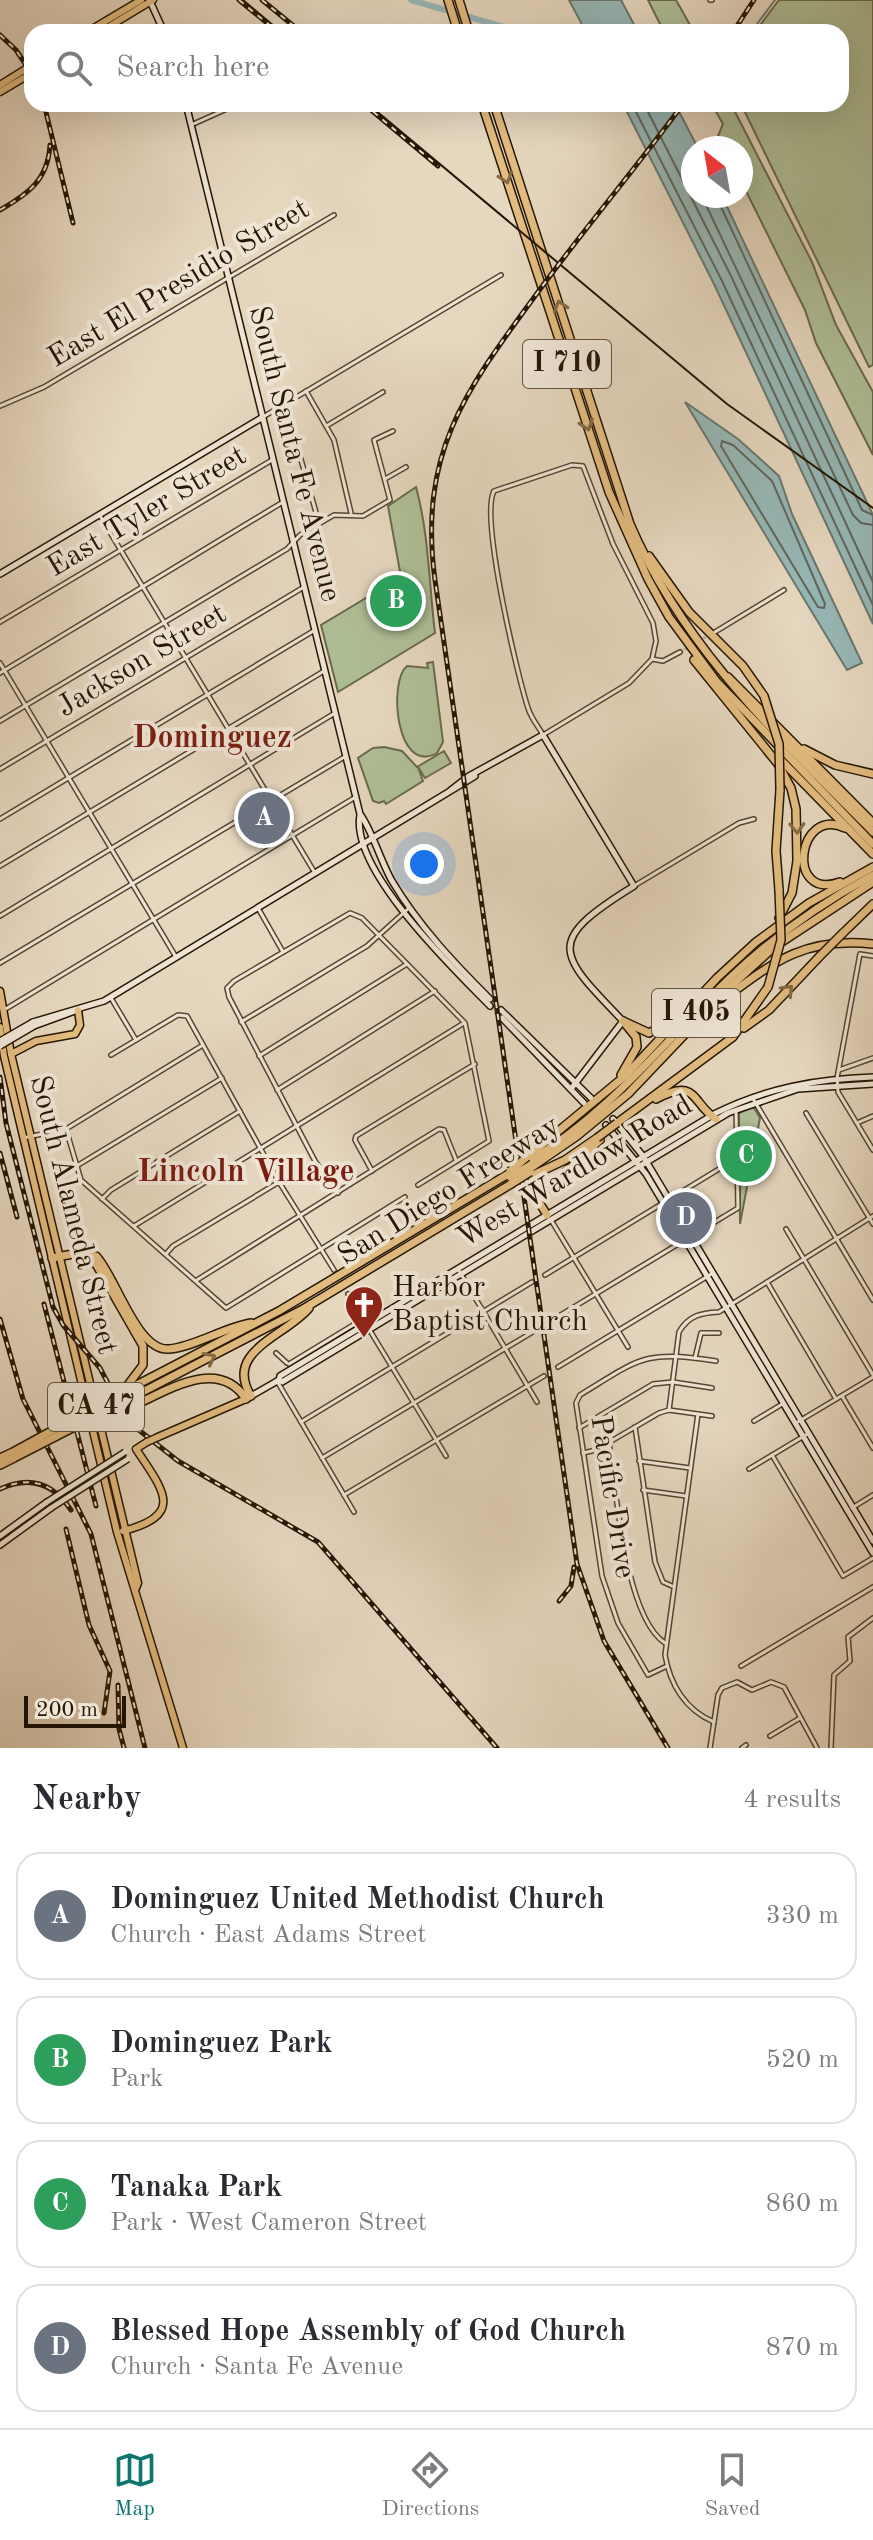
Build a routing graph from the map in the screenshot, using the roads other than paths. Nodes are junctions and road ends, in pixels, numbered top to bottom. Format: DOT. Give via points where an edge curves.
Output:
graph roads {
  1 [pos="141,0"];
  2 [pos="448,0"];
  3 [pos="459,0"];
  4 [pos="151,1"];
  5 [pos="100,24"];
  6 [pos="113,24"];
  7 [pos="161,24"];
  8 [pos="456,24"];
  9 [pos="466,24"];
  10 [pos="24,70"];
  11 [pos="24,78"];
  12 [pos="0,85"];
  13 [pos="0,92"];
  14 [pos="188,112"];
  15 [pos="220,112"];
  16 [pos="485,112"];
  17 [pos="497,112"];
  18 [pos="191,125"];
  19 [pos="334,215"];
  20 [pos="501,275"];
  21 [pos="227,278"];
  22 [pos="306,391"];
  23 [pos="383,392"];
  24 [pos="0,406"];
  25 [pos="263,417"];
  26 [pos="328,425"];
  27 [pos="393,431"];
  28 [pos="296,442"];
  29 [pos="273,460"];
  30 [pos="406,467"];
  31 [pos="385,479"];
  32 [pos="283,502"];
  33 [pos="351,513"];
  34 [pos="99,514"];
  35 [pos="320,524"];
  36 [pos="636,538"];
  37 [pos="293,542"];
  38 [pos="121,550"];
  39 [pos="0,574"];
  40 [pos="143,587"];
  41 [pos="304,587"];
  42 [pos="784,590"];
  43 [pos="669,617"];
  44 [pos="0,622"];
  45 [pos="164,622"];
  46 [pos="315,630"];
  47 [pos="715,632"];
  48 [pos="680,652"];
  49 [pos="186,658"];
  50 [pos="652,659"];
  51 [pos="0,663"];
  52 [pos="715,666"];
  53 [pos="324,671"];
  54 [pos="2,672"];
  55 [pos="208,694"];
  56 [pos="26,706"];
  57 [pos="335,713"];
  58 [pos="736,715"];
  59 [pos="0,721"];
  60 [pos="228,729"];
  61 [pos="543,735"];
  62 [pos="47,741"];
  63 [pos="800,748"];
  64 [pos="346,756"];
  65 [pos="250,765"];
  66 [pos="0,769"];
  67 [pos="873,774"];
  68 [pos="68,778"];
  69 [pos="356,797"];
  70 [pos="271,801"];
  71 [pos="90,812"];
  72 [pos="0,819"];
  73 [pos="754,819"];
  74 [pos="873,823"];
  75 [pos="851,831"];
  76 [pos="873,832"];
  77 [pos="292,836"];
  78 [pos="367,842"];
  79 [pos="873,844"];
  80 [pos="111,849"];
  81 [pos="873,854"];
  82 [pos="0,866"];
  83 [pos="315,873"];
  84 [pos="872,876"];
  85 [pos="132,884"];
  86 [pos="634,886"];
  87 [pos="873,904"];
  88 [pos="258,908"];
  89 [pos="409,908"];
  90 [pos="402,911"];
  91 [pos="0,916"];
  92 [pos="154,919"];
  93 [pos="769,932"];
  94 [pos="380,935"];
  95 [pos="873,944"];
  96 [pos="283,952"];
  97 [pos="873,956"];
  98 [pos="176,957"];
  99 [pos="0,963"];
  100 [pos="407,964"];
  101 [pos="0,991"];
  102 [pos="435,991"];
  103 [pos="110,997"];
  104 [pos="718,1004"];
  105 [pos="4,1010"];
  106 [pos="77,1010"];
  107 [pos="501,1010"];
  108 [pos="686,1011"];
  109 [pos="502,1018"];
  110 [pos="623,1021"];
  111 [pos="241,1022"];
  112 [pos="465,1023"];
  113 [pos="0,1027"];
  114 [pos="738,1031"];
  115 [pos="136,1040"];
  116 [pos="0,1043"];
  117 [pos="204,1044"];
  118 [pos="8,1055"];
  119 [pos="111,1055"];
  120 [pos="259,1056"];
  121 [pos="873,1058"];
  122 [pos="475,1064"];
  123 [pos="838,1070"];
  124 [pos="873,1077"];
  125 [pos="222,1078"];
  126 [pos="837,1081"];
  127 [pos="576,1084"];
  128 [pos="873,1084"];
  129 [pos="613,1086"];
  130 [pos="571,1089"];
  131 [pos="277,1090"];
  132 [pos="591,1098"];
  133 [pos="753,1099"];
  134 [pos="584,1103"];
  135 [pos="736,1109"];
  136 [pos="240,1111"];
  137 [pos="631,1113"];
  138 [pos="806,1113"];
  139 [pos="873,1116"];
  140 [pos="713,1118"];
  141 [pos="615,1121"];
  142 [pos="857,1123"];
  143 [pos="449,1124"];
  144 [pos="295,1125"];
  145 [pos="606,1125"];
  146 [pos="66,1129"];
  147 [pos="444,1130"];
  148 [pos="32,1137"];
  149 [pos="23,1138"];
  150 [pos="599,1139"];
  151 [pos="634,1144"];
  152 [pos="259,1147"];
  153 [pos="655,1149"];
  154 [pos="873,1150"];
  155 [pos="737,1158"];
  156 [pos="457,1161"];
  157 [pos="641,1161"];
  158 [pos="75,1167"];
  159 [pos="529,1167"];
  160 [pos="372,1171"];
  161 [pos="511,1178"];
  162 [pos="279,1182"];
  163 [pos="418,1185"];
  164 [pos="338,1193"];
  165 [pos="405,1197"];
  166 [pos="102,1199"];
  167 [pos="666,1201"];
  168 [pos="301,1215"];
  169 [pos="871,1217"];
  170 [pos="549,1218"];
  171 [pos="873,1224"];
  172 [pos="134,1226"];
  173 [pos="786,1229"];
  174 [pos="688,1238"];
  175 [pos="836,1238"];
  176 [pos="321,1248"];
  177 [pos="166,1254"];
  178 [pos="574,1257"];
  179 [pos="803,1258"];
  180 [pos="57,1259"];
  181 [pos="334,1270"];
  182 [pos="459,1271"];
  183 [pos="545,1275"];
  184 [pos="710,1275"];
  185 [pos="766,1280"];
  186 [pos="196,1281"];
  187 [pos="532,1282"];
  188 [pos="348,1294"];
  189 [pos="596,1294"];
  190 [pos="873,1300"];
  191 [pos="313,1303"];
  192 [pos="728,1304"];
  193 [pos="303,1309"];
  194 [pos="484,1311"];
  195 [pos="270,1316"];
  196 [pos="554,1319"];
  197 [pos="261,1321"];
  198 [pos="366,1324"];
  199 [pos="536,1330"];
  200 [pos="618,1330"];
  201 [pos="719,1333"];
  202 [pos="628,1347"];
  203 [pos="505,1348"];
  204 [pos="276,1353"];
  205 [pos="676,1355"];
  206 [pos="695,1358"];
  207 [pos="716,1361"];
  208 [pos="290,1366"];
  209 [pos="392,1367"];
  210 [pos="558,1367"];
  211 [pos="544,1376"];
  212 [pos="873,1376"];
  213 [pos="139,1378"];
  214 [pos="278,1381"];
  215 [pos="673,1382"];
  216 [pos="527,1386"];
  217 [pos="712,1388"];
  218 [pos="841,1396"];
  219 [pos="248,1398"];
  220 [pos="127,1399"];
  221 [pos="836,1399"];
  222 [pos="537,1402"];
  223 [pos="786,1402"];
  224 [pos="414,1403"];
  225 [pos="669,1410"];
  226 [pos="698,1414"];
  227 [pos="712,1416"];
  228 [pos="754,1421"];
  229 [pos="798,1421"];
  230 [pos="301,1422"];
  231 [pos="635,1427"];
  232 [pos="579,1428"];
  233 [pos="807,1434"];
  234 [pos="436,1440"];
  235 [pos="609,1443"];
  236 [pos="873,1448"];
  237 [pos="13,1453"];
  238 [pos="130,1453"];
  239 [pos="583,1453"];
  240 [pos="772,1455"];
  241 [pos="446,1456"];
  242 [pos="322,1458"];
  243 [pos="0,1459"];
  244 [pos="639,1461"];
  245 [pos="690,1468"];
  246 [pos="749,1469"];
  247 [pos="643,1490"];
  248 [pos="344,1495"];
  249 [pos="873,1495"];
  250 [pos="686,1496"];
  251 [pos="49,1505"];
  252 [pos="851,1509"];
  253 [pos="354,1512"];
  254 [pos="121,1531"];
  255 [pos="0,1536"];
  256 [pos="873,1541"];
  257 [pos="0,1545"];
  258 [pos="873,1556"];
  259 [pos="673,1586"];
  260 [pos="873,1587"];
  261 [pos="873,1618"];
  262 [pos="665,1643"];
  263 [pos="667,1666"];
  264 [pos="741,1666"];
  265 [pos="800,1718"];
  266 [pos="714,1722"];
  267 [pos="770,1736"];
  268 [pos="183,1748"];
  269 [pos="710,1748"];
  270 [pos="817,1748"];
  271 [pos="831,1748"];
  1 -- 5 [label="main road"];
  2 -- 8 [label="highway"];
  3 -- 9 [label="highway"];
  4 -- 6 [label="main road"];
  4 -- 7 [label="main road"];
  10 -- 12 [label="main road"];
  11 -- 13 [label="main road"];
  14 -- 18 [label="main road, South Santa Fe Avenue"];
  15 -- 18 [label="street"];
  16 -- 43 [label="highway, I 710, one-way" via="609,492"];
  36 -- 17 [label="highway, I 710, one-way"];
  18 -- 21 [label="main road, South Santa Fe Avenue"];
  19 -- 21 [label="street, East El Presidio Street"];
  20 -- 22 [label="street"];
  21 -- 24 [label="street, East El Presidio Street" via="44,387"];
  21 -- 25 [label="main road, South Santa Fe Avenue"];
  22 -- 25 [label="street"];
  22 -- 26 [label="street"];
  23 -- 26 [label="street"];
  25 -- 29 [label="main road, South Santa Fe Avenue"];
  25 -- 34 [label="main road"];
  26 -- 33 [label="street"];
  27 -- 31 [label="street" via="374,440"];
  28 -- 35 [label="street"];
  29 -- 32 [label="main road, South Santa Fe Avenue"];
  29 -- 38 [label="street, East Tyler Street"];
  30 -- 31 [label="street"];
  31 -- 33 [label="street" via="390,500 363,516"];
  32 -- 37 [label="main road, South Santa Fe Avenue"];
  32 -- 40 [label="street"];
  33 -- 35 [label="street"];
  34 -- 38 [label="street"];
  34 -- 39 [label="main road"];
  35 -- 37 [label="street"];
  36 -- 52 [label="highway, I 710" via="672,606"];
  36 -- 114 [label="highway, bridge" via="689,612 743,666 764,696 779,744 780,948 768,987"];
  37 -- 41 [label="main road, South Santa Fe Avenue"];
  37 -- 45 [label="street"];
  38 -- 40 [label="street"];
  38 -- 44 [label="street, East Tyler Street"];
  40 -- 45 [label="street"];
  40 -- 54 [label="street"];
  41 -- 46 [label="main road, South Santa Fe Avenue"];
  41 -- 49 [label="street, Jackson Street"];
  42 -- 47 [label="street"];
  43 -- 58 [label="highway"];
  43 -- 79 [label="highway, I 710" via="729,696"];
  45 -- 49 [label="street"];
  45 -- 56 [label="street"];
  46 -- 53 [label="main road, South Santa Fe Avenue"];
  46 -- 55 [label="street"];
  48 -- 50 [label="street" via="663,661"];
  49 -- 55 [label="street"];
  49 -- 62 [label="street, Jackson Street"];
  50 -- 61 [label="street" via="629,683"];
  50 -- 61 [label="street" via="653,623 613,544 583,466 572,465 492,494 489,525 496,564 528,707"];
  51 -- 54 [label="street"];
  52 -- 63 [label="highway"];
  52 -- 76 [label="highway, I 710"];
  53 -- 57 [label="main road, South Santa Fe Avenue"];
  53 -- 60 [label="street"];
  54 -- 56 [label="street"];
  55 -- 60 [label="street"];
  55 -- 68 [label="street"];
  56 -- 59 [label="street"];
  56 -- 62 [label="street"];
  57 -- 64 [label="main road, South Santa Fe Avenue"];
  57 -- 65 [label="street"];
  58 -- 75 [label="highway"];
  58 -- 93 [label="highway, one-way" via="785,774 796,809 794,884"];
  60 -- 65 [label="street"];
  60 -- 71 [label="street"];
  61 -- 78 [label="main road"];
  61 -- 86 [label="main road"];
  62 -- 66 [label="street, Jackson Street"];
  62 -- 68 [label="street"];
  63 -- 67 [label="highway" via="835,765"];
  63 -- 74 [label="highway"];
  64 -- 69 [label="main road, South Santa Fe Avenue"];
  64 -- 70 [label="street"];
  65 -- 70 [label="street"];
  65 -- 80 [label="street"];
  68 -- 71 [label="street"];
  68 -- 72 [label="street"];
  69 -- 77 [label="street"];
  69 -- 78 [label="main road, South Santa Fe Avenue"];
  70 -- 77 [label="street"];
  70 -- 85 [label="street"];
  71 -- 80 [label="street"];
  71 -- 82 [label="street"];
  73 -- 86 [label="street"];
  75 -- 81 [label="highway"];
  75 -- 84 [label="highway" via="830,823 816,828 808,841 806,873 823,886"];
  77 -- 83 [label="street"];
  77 -- 92 [label="street"];
  78 -- 83 [label="main road"];
  78 -- 89 [label="main road, South Santa Fe Avenue"];
  78 -- 90 [label="main road, South Santa Fe Avenue"];
  80 -- 85 [label="street"];
  80 -- 91 [label="street"];
  83 -- 88 [label="main road"];
  84 -- 93 [label="highway" via="809,903"];
  84 -- 104 [label="highway, San Diego Freeway / I 405"];
  84 -- 159 [label="highway, San Diego Freeway / I 405" via="823,904 757,954 614,1097"];
  85 -- 92 [label="street"];
  85 -- 99 [label="street"];
  86 -- 110 [label="main road" via="585,918 571,946 577,973"];
  114 -- 87 [label="highway, one-way, bridge" via="761,1017"];
  88 -- 96 [label="street"];
  88 -- 98 [label="main road"];
  89 -- 90 [label="street"];
  89 -- 90 [label="main road, South Santa Fe Avenue" via="490,1003"];
  90 -- 94 [label="street"];
  92 -- 98 [label="street"];
  92 -- 105 [label="street"];
  93 -- 108 [label="highway"];
  94 -- 96 [label="street" via="359,915 342,915"];
  94 -- 100 [label="street"];
  94 -- 111 [label="street"];
  95 -- 104 [label="highway" via="840,942 798,950"];
  96 -- 111 [label="street" via="227,988"];
  97 -- 123 [label="street" via="860,954"];
  98 -- 103 [label="main road"];
  100 -- 102 [label="street"];
  100 -- 120 [label="street"];
  101 -- 105 [label="main road, South Alameda Street / CA 47"];
  102 -- 112 [label="street"];
  102 -- 131 [label="street"];
  103 -- 106 [label="main road"];
  103 -- 115 [label="street"];
  104 -- 159 [label="highway, San Diego Freeway / I 405" via="621,1104"];
  105 -- 118 [label="main road, South Alameda Street / CA 47"];
  106 -- 116 [label="main road, bridge" via="33,1024"];
  106 -- 118 [label="main road" via="80,1025 75,1034 36,1041"];
  107 -- 127 [label="main road"];
  108 -- 110 [label="highway" via="649,1033"];
  108 -- 129 [label="highway"];
  109 -- 130 [label="main road"];
  110 -- 127 [label="main road"];
  110 -- 129 [label="highway" via="637,1047"];
  111 -- 120 [label="street"];
  112 -- 122 [label="street"];
  112 -- 144 [label="street"];
  113 -- 118 [label="main road, South Alameda Street / CA 47"];
  114 -- 137 [label="highway"];
  115 -- 117 [label="street" via="178,1015 187,1016"];
  115 -- 119 [label="street"];
  117 -- 125 [label="street"];
  117 -- 146 [label="street"];
  118 -- 148 [label="main road, South Alameda Street / CA 47"];
  118 -- 149 [label="main road, South Alameda Street / CA 47"];
  120 -- 131 [label="street"];
  121 -- 123 [label="street"];
  122 -- 156 [label="street" via="489,1141"];
  122 -- 160 [label="street" via="356,1136"];
  123 -- 126 [label="street"];
  124 -- 126 [label="main road, West Wardlow Road"];
  125 -- 136 [label="street"];
  125 -- 158 [label="street"];
  126 -- 128 [label="main road, West Wardlow Road"];
  126 -- 133 [label="main road, West Wardlow Road"];
  126 -- 142 [label="street"];
  127 -- 130 [label="main road"];
  127 -- 132 [label="main road"];
  129 -- 159 [label="highway"];
  130 -- 134 [label="main road"];
  131 -- 144 [label="street"];
  133 -- 135 [label="main road, West Wardlow Road"];
  133 -- 140 [label="main road, West Wardlow Road"];
  133 -- 175 [label="street"];
  135 -- 140 [label="main road, West Wardlow Road"];
  135 -- 155 [label="street"];
  136 -- 152 [label="street"];
  136 -- 166 [label="street"];
  137 -- 140 [label="highway" via="668,1093 683,1091 699,1098"];
  137 -- 141 [label="highway"];
  138 -- 169 [label="street"];
  139 -- 142 [label="street"];
  140 -- 153 [label="main road, West Wardlow Road"];
  140 -- 157 [label="main road, West Wardlow Road"];
  141 -- 150 [label="highway, bridge"];
  141 -- 151 [label="main road"];
  142 -- 154 [label="street"];
  143 -- 147 [label="street"];
  144 -- 152 [label="street"];
  144 -- 164 [label="street"];
  145 -- 157 [label="main road"];
  146 -- 148 [label="street"];
  146 -- 158 [label="street"];
  147 -- 156 [label="street"];
  147 -- 160 [label="street"];
  148 -- 149 [label="street"];
  148 -- 180 [label="main road, South Alameda Street / CA 47"];
  149 -- 180 [label="main road, South Alameda Street / CA 47"];
  150 -- 159 [label="highway" via="565,1160"];
  150 -- 170 [label="highway" via="542,1194 539,1202"];
  151 -- 153 [label="main road"];
  151 -- 157 [label="main road"];
  152 -- 162 [label="street"];
  152 -- 172 [label="street"];
  153 -- 157 [label="main road, West Wardlow Road"];
  155 -- 167 [label="street"];
  155 -- 174 [label="street" via="738,1208"];
  156 -- 163 [label="street"];
  157 -- 167 [label="main road"];
  157 -- 170 [label="main road, West Wardlow Road"];
  158 -- 166 [label="street"];
  159 -- 161 [label="highway, bridge"];
  159 -- 161 [label="highway, San Diego Freeway / I 405, bridge"];
  160 -- 164 [label="street"];
  161 -- 191 [label="highway, San Diego Freeway / I 405" via="502,1190"];
  161 -- 193 [label="highway"];
  161 -- 195 [label="highway" via="293,1308"];
  161 -- 195 [label="highway, San Diego Freeway / I 405" via="497,1181"];
  162 -- 168 [label="street"];
  162 -- 177 [label="street"];
  164 -- 168 [label="street"];
  165 -- 176 [label="street"];
  166 -- 172 [label="street"];
  167 -- 174 [label="main road"];
  167 -- 178 [label="street"];
  168 -- 176 [label="street"];
  168 -- 186 [label="street"];
  169 -- 171 [label="street"];
  169 -- 175 [label="street"];
  170 -- 178 [label="street"];
  170 -- 182 [label="main road, West Wardlow Road"];
  172 -- 177 [label="street"];
  173 -- 179 [label="street"];
  174 -- 184 [label="main road"];
  174 -- 189 [label="street"];
  175 -- 179 [label="street"];
  175 -- 190 [label="street"];
  176 -- 181 [label="street"];
  176 -- 186 [label="street" via="226,1308"];
  177 -- 186 [label="street"];
  178 -- 183 [label="street"];
  178 -- 189 [label="street"];
  179 -- 185 [label="street"];
  179 -- 212 [label="street"];
  180 -- 197 [label="highway" via="83,1252 99,1259 143,1336 157,1348 174,1348"];
  180 -- 213 [label="highway" via="88,1257 99,1268 143,1346"];
  180 -- 254 [label="main road, South Alameda Street / CA 47"];
  182 -- 194 [label="street"];
  182 -- 198 [label="main road, West Wardlow Road"];
  184 -- 192 [label="main road"];
  184 -- 200 [label="street"];
  185 -- 192 [label="street"];
  185 -- 221 [label="street"];
  187 -- 194 [label="street"];
  188 -- 198 [label="street"];
  189 -- 196 [label="street"];
  189 -- 200 [label="street"];
  191 -- 193 [label="highway, San Diego Freeway / I 405"];
  191 -- 219 [label="highway" via="296,1323 248,1357 242,1376"];
  192 -- 205 [label="street" via="684,1324"];
  192 -- 223 [label="main road"];
  220 -- 193 [label="highway, San Diego Freeway / I 405, one-way"];
  194 -- 203 [label="street"];
  194 -- 209 [label="street"];
  195 -- 197 [label="highway, San Diego Freeway / I 405"];
  197 -- 213 [label="highway, San Diego Freeway / I 405"];
  198 -- 208 [label="main road, West Wardlow Road"];
  198 -- 209 [label="street"];
  198 -- 214 [label="main road, West Wardlow Road"];
  199 -- 203 [label="street"];
  200 -- 202 [label="street"];
  200 -- 210 [label="street"];
  201 -- 206 [label="street" via="701,1333"];
  203 -- 216 [label="street"];
  203 -- 224 [label="street"];
  204 -- 208 [label="street"];
  205 -- 206 [label="street, Pacific Drive"];
  205 -- 215 [label="street"];
  205 -- 232 [label="street, Pacific Drive" via="636,1361 580,1395"];
  206 -- 207 [label="street, Pacific Drive"];
  208 -- 214 [label="main road, West Wardlow Road"];
  209 -- 224 [label="street"];
  209 -- 230 [label="street"];
  211 -- 216 [label="street"];
  212 -- 218 [label="street"];
  213 -- 220 [label="highway, San Diego Freeway / I 405"];
  214 -- 219 [label="main road"];
  214 -- 230 [label="street"];
  215 -- 217 [label="street"];
  215 -- 225 [label="street"];
  215 -- 232 [label="street" via="653,1384"];
  216 -- 222 [label="street"];
  216 -- 234 [label="street"];
  218 -- 221 [label="street"];
  218 -- 236 [label="street"];
  219 -- 220 [label="highway" via="232,1382 211,1377"];
  219 -- 238 [label="main road, bridge"];
  220 -- 237 [label="highway, bridge"];
  220 -- 237 [label="highway, San Diego Freeway / I 405, bridge"];
  220 -- 237 [label="highway, San Diego Freeway / I 405, bridge" via="108,1399"];
  221 -- 229 [label="street"];
  223 -- 228 [label="street"];
  223 -- 229 [label="main road"];
  224 -- 234 [label="street"];
  224 -- 242 [label="street"];
  225 -- 226 [label="street"];
  225 -- 231 [label="street"];
  226 -- 227 [label="street"];
  226 -- 245 [label="street"];
  229 -- 233 [label="main road"];
  230 -- 242 [label="street"];
  231 -- 235 [label="street"];
  231 -- 244 [label="street"];
  232 -- 239 [label="street, Pacific Drive"];
  233 -- 240 [label="street"];
  233 -- 252 [label="main road"];
  234 -- 241 [label="street"];
  234 -- 248 [label="street"];
  235 -- 239 [label="street"];
  235 -- 262 [label="street" via="633,1586 654,1632"];
  237 -- 243 [label="highway, San Diego Freeway / I 405"];
  238 -- 251 [label="main road, bridge"];
  238 -- 254 [label="main road" via="162,1489 164,1504 149,1524"];
  239 -- 263 [label="street, Pacific Drive" via="608,1599 648,1675"];
  240 -- 246 [label="street"];
  240 -- 258 [label="street" via="843,1576"];
  242 -- 248 [label="street"];
  244 -- 245 [label="street"];
  244 -- 247 [label="street"];
  245 -- 250 [label="street"];
  247 -- 250 [label="street"];
  247 -- 259 [label="street" via="658,1572"];
  248 -- 253 [label="street"];
  249 -- 252 [label="street"];
  250 -- 259 [label="street"];
  251 -- 255 [label="main road"];
  251 -- 257 [label="main road"];
  252 -- 256 [label="main road"];
  252 -- 258 [label="main road"];
  254 -- 268 [label="main road, South Alameda Street / CA 47"];
  259 -- 262 [label="street"];
  260 -- 264 [label="street"];
  261 -- 271 [label="street" via="848,1637 850,1661 834,1675"];
  262 -- 263 [label="street"];
  263 -- 266 [label="street" via="689,1706"];
  265 -- 266 [label="street" via="779,1683 752,1690 737,1682 722,1688"];
  265 -- 267 [label="street"];
  265 -- 270 [label="street"];
  266 -- 269 [label="street"];
}
